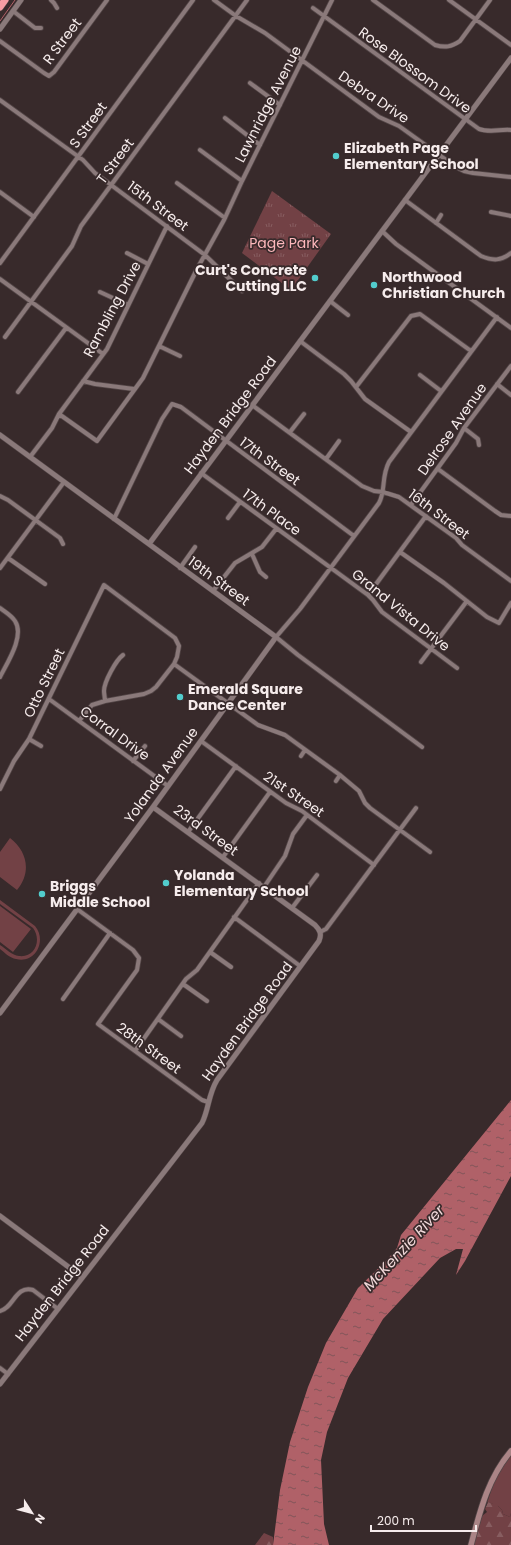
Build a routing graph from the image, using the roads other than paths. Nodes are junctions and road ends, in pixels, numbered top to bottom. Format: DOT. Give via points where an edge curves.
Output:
graph roads {
  1 [pos="5,0"];
  2 [pos="21,0"];
  3 [pos="51,0"];
  4 [pos="107,0"];
  5 [pos="193,0"];
  6 [pos="214,0"];
  7 [pos="247,0"];
  8 [pos="332,0"];
  9 [pos="373,0"];
  10 [pos="449,0"];
  11 [pos="490,0"];
  12 [pos="0,8"];
  13 [pos="57,8"];
  14 [pos="313,8"];
  15 [pos="13,11"];
  16 [pos="236,16"];
  17 [pos="324,16"];
  18 [pos="476,19"];
  19 [pos="41,28"];
  20 [pos="0,29"];
  21 [pos="0,41"];
  22 [pos="511,45"];
  23 [pos="511,58"];
  24 [pos="302,61"];
  25 [pos="250,83"];
  26 [pos="0,100"];
  27 [pos="280,105"];
  28 [pos="225,118"];
  29 [pos="465,120"];
  30 [pos="511,130"];
  31 [pos="260,145"];
  32 [pos="200,150"];
  33 [pos="438,155"];
  34 [pos="78,157"];
  35 [pos="511,177"];
  36 [pos="242,181"];
  37 [pos="177,183"];
  38 [pos="111,185"];
  39 [pos="0,192"];
  40 [pos="405,200"];
  41 [pos="491,212"];
  42 [pos="442,215"];
  43 [pos="511,216"];
  44 [pos="34,217"];
  45 [pos="225,218"];
  46 [pos="436,222"];
  47 [pos="167,226"];
  48 [pos="382,231"];
  49 [pos="127,253"];
  50 [pos="511,253"];
  51 [pos="205,255"];
  52 [pos="0,263"];
  53 [pos="148,264"];
  54 [pos="0,279"];
  55 [pos="242,291"];
  56 [pos="100,292"];
  57 [pos="31,301"];
  58 [pos="330,301"];
  59 [pos="128,305"];
  60 [pos="348,315"];
  61 [pos="497,317"];
  62 [pos="66,328"];
  63 [pos="511,328"];
  64 [pos="5,337"];
  65 [pos="300,341"];
  66 [pos="159,346"];
  67 [pos="471,351"];
  68 [pos="103,354"];
  69 [pos="180,356"];
  70 [pos="511,366"];
  71 [pos="420,376"];
  72 [pos="83,381"];
  73 [pos="497,384"];
  74 [pos="356,387"];
  75 [pos="134,389"];
  76 [pos="441,391"];
  77 [pos="18,392"];
  78 [pos="511,395"];
  79 [pos="252,405"];
  80 [pos="59,414"];
  81 [pos="304,414"];
  82 [pos="464,428"];
  83 [pos="290,432"];
  84 [pos="410,432"];
  85 [pos="0,435"];
  86 [pos="225,441"];
  87 [pos="339,441"];
  88 [pos="479,445"];
  89 [pos="30,457"];
  90 [pos="326,459"];
  91 [pos="438,469"];
  92 [pos="202,473"];
  93 [pos="64,482"];
  94 [pos="382,492"];
  95 [pos="0,496"];
  96 [pos="240,502"];
  97 [pos="411,505"];
  98 [pos="426,516"];
  99 [pos="511,516"];
  100 [pos="228,518"];
  101 [pos="114,519"];
  102 [pos="36,520"];
  103 [pos="276,529"];
  104 [pos="354,536"];
  105 [pos="63,544"];
  106 [pos="149,544"];
  107 [pos="195,547"];
  108 [pos="400,552"];
  109 [pos="252,554"];
  110 [pos="8,558"];
  111 [pos="0,568"];
  112 [pos="180,568"];
  113 [pos="331,568"];
  114 [pos="266,576"];
  115 [pos="511,581"];
  116 [pos="45,584"];
  117 [pos="213,591"];
  118 [pos="368,596"];
  119 [pos="467,600"];
  120 [pos="511,603"];
  121 [pos="0,608"];
  122 [pos="276,637"];
  123 [pos="431,649"];
  124 [pos="123,655"];
  125 [pos="421,662"];
  126 [pos="174,664"];
  127 [pos="457,668"];
  128 [pos="0,678"];
  129 [pos="49,699"];
  130 [pos="105,701"];
  131 [pos="228,702"];
  132 [pos="79,721"];
  133 [pos="29,739"];
  134 [pos="201,741"];
  135 [pos="41,746"];
  136 [pos="145,746"];
  137 [pos="422,747"];
  138 [pos="305,750"];
  139 [pos="301,756"];
  140 [pos="133,761"];
  141 [pos="236,766"];
  142 [pos="340,775"];
  143 [pos="336,781"];
  144 [pos="168,786"];
  145 [pos="0,789"];
  146 [pos="270,792"];
  147 [pos="153,807"];
  148 [pos="416,808"];
  149 [pos="307,815"];
  150 [pos="400,830"];
  151 [pos="188,832"];
  152 [pos="430,852"];
  153 [pos="223,857"];
  154 [pos="374,865"];
  155 [pos="317,875"];
  156 [pos="259,884"];
  157 [pos="264,887"];
  158 [pos="292,908"];
  159 [pos="77,909"];
  160 [pos="234,918"];
  161 [pos="320,932"];
  162 [pos="110,933"];
  163 [pos="210,952"];
  164 [pos="300,966"];
  165 [pos="231,967"];
  166 [pos="183,984"];
  167 [pos="63,999"];
  168 [pos="207,1001"];
  169 [pos="0,1013"];
  170 [pos="158,1019"];
  171 [pos="181,1036"];
  172 [pos="135,1051"];
  173 [pos="208,1102"];
  174 [pos="0,1216"];
  175 [pos="82,1276"];
  176 [pos="58,1309"];
  177 [pos="0,1312"];
  178 [pos="0,1368"];
  179 [pos="8,1374"];
  180 [pos="0,1384"];
  181 [pos="511,1450"];
  182 [pos="471,1545"];
  1 -- 12 [label="highway"];
  2 -- 15 [label="street"];
  3 -- 13 [label="street"];
  4 -- 21 [label="street, R Street" via="49,76"];
  5 -- 34 [label="street, S Street"];
  6 -- 16 [label="street, Debra Drive"];
  7 -- 16 [label="street, T Street"];
  8 -- 17 [label="street, Lawnridge Avenue"];
  9 -- 18 [label="street" via="436,45 444,47 453,46 460,41"];
  10 -- 18 [label="street"];
  11 -- 18 [label="street"];
  14 -- 17 [label="street, Rose Blossom Drive"];
  15 -- 19 [label="street" via="35,28"];
  15 -- 20 [label="street"];
  16 -- 24 [label="street, Debra Drive" via="265,33"];
  16 -- 38 [label="street, T Street"];
  17 -- 24 [label="street, Lawnridge Avenue"];
  17 -- 29 [label="street, Rose Blossom Drive"];
  18 -- 22 [label="street"];
  23 -- 29 [label="street, Hayden Bridge Road"];
  24 -- 27 [label="street, Lawnridge Avenue"];
  24 -- 33 [label="street, Debra Drive" via="379,117 399,126"];
  25 -- 27 [label="street"];
  26 -- 34 [label="street, 15th Street"];
  27 -- 31 [label="street, Lawnridge Avenue"];
  28 -- 31 [label="street"];
  29 -- 30 [label="street, Rose Blossom Drive" via="486,131"];
  29 -- 33 [label="street, Hayden Bridge Road"];
  31 -- 36 [label="street, Lawnridge Avenue"];
  32 -- 36 [label="street"];
  33 -- 35 [label="street, Debra Drive" via="472,174"];
  33 -- 40 [label="street, Hayden Bridge Road"];
  34 -- 38 [label="street, 15th Street"];
  34 -- 44 [label="street, S Street"];
  36 -- 45 [label="street, Lawnridge Avenue"];
  37 -- 45 [label="street"];
  38 -- 47 [label="street, 15th Street"];
  38 -- 57 [label="street, T Street" via="81,226 72,246"];
  39 -- 44 [label="street"];
  40 -- 46 [label="street"];
  40 -- 48 [label="street, Hayden Bridge Road"];
  41 -- 43 [label="street"];
  42 -- 46 [label="street"];
  44 -- 52 [label="street, S Street"];
  45 -- 51 [label="street, Lawnridge Avenue"];
  46 -- 50 [label="street" via="490,260 499,260"];
  47 -- 51 [label="street, 15th Street"];
  47 -- 53 [label="street, Rambling Drive"];
  48 -- 58 [label="street, Hayden Bridge Road"];
  48 -- 61 [label="street" via="396,244"];
  49 -- 53 [label="street"];
  51 -- 55 [label="street, 15th Street"];
  51 -- 66 [label="street, Lawnridge Avenue"];
  53 -- 59 [label="street, Rambling Drive"];
  54 -- 57 [label="street"];
  56 -- 59 [label="street"];
  57 -- 62 [label="street"];
  57 -- 64 [label="street, T Street"];
  58 -- 60 [label="street"];
  58 -- 65 [label="street, Hayden Bridge Road"];
  59 -- 68 [label="street, Rambling Drive"];
  61 -- 63 [label="street"];
  61 -- 67 [label="street, Yolanda Avenue"];
  62 -- 68 [label="street"];
  62 -- 77 [label="street"];
  65 -- 74 [label="street" via="344,374"];
  65 -- 79 [label="street, Hayden Bridge Road"];
  66 -- 69 [label="street"];
  66 -- 75 [label="street, Lawnridge Avenue" via="143,378"];
  67 -- 74 [label="street" via="420,314 416,314 411,316"];
  67 -- 76 [label="street, Yolanda Avenue"];
  68 -- 72 [label="street, Rambling Drive"];
  70 -- 73 [label="street, Delrose Avenue"];
  71 -- 76 [label="street"];
  72 -- 75 [label="street"];
  72 -- 80 [label="street, Rambling Drive"];
  73 -- 78 [label="street"];
  73 -- 82 [label="street, Delrose Avenue"];
  74 -- 84 [label="street" via="365,399"];
  75 -- 80 [label="street, Lawnridge Avenue" via="97,441"];
  76 -- 84 [label="street, Yolanda Avenue"];
  79 -- 83 [label="street, 16th Street"];
  79 -- 86 [label="street, Hayden Bridge Road"];
  80 -- 89 [label="street, Rambling Drive" via="52,428"];
  81 -- 83 [label="street"];
  82 -- 88 [label="street" via="478,439"];
  82 -- 91 [label="street, Delrose Avenue"];
  83 -- 90 [label="street, 16th Street"];
  84 -- 94 [label="street, Yolanda Avenue" via="385,469"];
  85 -- 89 [label="street, 19th Street"];
  86 -- 92 [label="street, Hayden Bridge Road"];
  86 -- 101 [label="street, 17th Street" via="181,407 172,404"];
  86 -- 104 [label="street, 17th Street"];
  87 -- 90 [label="street"];
  89 -- 93 [label="street, 19th Street"];
  90 -- 94 [label="street, 16th Street" via="362,486"];
  91 -- 97 [label="street, Delrose Avenue"];
  91 -- 99 [label="street" via="495,511"];
  92 -- 96 [label="street, 17th Place"];
  92 -- 106 [label="street, Hayden Bridge Road"];
  93 -- 101 [label="street, 19th Street"];
  93 -- 102 [label="street"];
  94 -- 97 [label="street, 16th Street" via="399,497"];
  94 -- 104 [label="street, Yolanda Avenue" via="379,503"];
  95 -- 102 [label="street"];
  96 -- 100 [label="street"];
  96 -- 103 [label="street, 17th Place"];
  97 -- 98 [label="street, 16th Street"];
  98 -- 108 [label="street"];
  98 -- 115 [label="street, 16th Street"];
  101 -- 106 [label="street, 19th Street"];
  102 -- 105 [label="street" via="60,538"];
  102 -- 110 [label="street"];
  103 -- 109 [label="street" via="262,547"];
  103 -- 113 [label="street, 17th Place"];
  104 -- 113 [label="street, Yolanda Avenue"];
  106 -- 112 [label="street, 19th Street"];
  107 -- 112 [label="street"];
  108 -- 118 [label="street"];
  108 -- 119 [label="street"];
  109 -- 114 [label="street" via="260,572"];
  109 -- 117 [label="street" via="235,563"];
  110 -- 111 [label="street"];
  110 -- 116 [label="street"];
  112 -- 117 [label="street, 19th Street"];
  113 -- 118 [label="street, Grand Vista Drive"];
  113 -- 122 [label="street, Yolanda Avenue"];
  117 -- 122 [label="street, 19th Street"];
  118 -- 123 [label="street, Grand Vista Drive" via="382,612"];
  119 -- 120 [label="street" via="487,617 499,623"];
  119 -- 123 [label="street"];
  121 -- 128 [label="street" via="14,620 19,634"];
  122 -- 131 [label="street, Yolanda Avenue"];
  122 -- 137 [label="street, 19th Street"];
  123 -- 125 [label="street"];
  123 -- 127 [label="street, Grand Vista Drive"];
  124 -- 130 [label="street" via="117,660 105,684"];
  126 -- 129 [label="street, Otto Street" via="179,646 175,638 104,586"];
  126 -- 130 [label="street" via="151,691"];
  126 -- 131 [label="street"];
  129 -- 132 [label="street, Corral Drive"];
  129 -- 133 [label="street, Otto Street"];
  130 -- 132 [label="street" via="92,705"];
  131 -- 134 [label="street, Yolanda Avenue"];
  131 -- 138 [label="street" via="258,725 285,735"];
  132 -- 140 [label="street, Corral Drive"];
  133 -- 135 [label="street"];
  133 -- 145 [label="street, Otto Street"];
  134 -- 141 [label="street, 21st Street"];
  134 -- 144 [label="street, Yolanda Avenue"];
  136 -- 140 [label="street"];
  138 -- 139 [label="street"];
  138 -- 142 [label="street"];
  140 -- 144 [label="street, Corral Drive"];
  141 -- 146 [label="street, 21st Street"];
  141 -- 151 [label="street"];
  142 -- 143 [label="street"];
  142 -- 150 [label="street" via="359,791 370,808"];
  144 -- 147 [label="street, Yolanda Avenue"];
  146 -- 149 [label="street, 21st Street"];
  146 -- 153 [label="street"];
  147 -- 151 [label="street, 23rd Street"];
  147 -- 159 [label="street, Yolanda Avenue"];
  148 -- 150 [label="street, Hayden Bridge Road"];
  149 -- 154 [label="street, 21st Street"];
  149 -- 157 [label="street" via="293,834 285,856"];
  150 -- 152 [label="street"];
  150 -- 154 [label="street, Hayden Bridge Road"];
  151 -- 153 [label="street, 23rd Street"];
  153 -- 156 [label="street, 23rd Street"];
  154 -- 161 [label="street, Hayden Bridge Road" via="326,929"];
  155 -- 158 [label="street"];
  156 -- 157 [label="street, 23rd Street"];
  156 -- 160 [label="street"];
  157 -- 158 [label="street, 23rd Street"];
  158 -- 161 [label="street, 23rd Street" via="315,925"];
  159 -- 162 [label="street"];
  159 -- 169 [label="street, Yolanda Avenue"];
  160 -- 163 [label="street"];
  160 -- 164 [label="street"];
  161 -- 164 [label="street, Hayden Bridge Road" via="319,941"];
  162 -- 167 [label="street"];
  162 -- 172 [label="street, 28th Street" via="133,950 139,958 136,970 98,1024"];
  163 -- 165 [label="street"];
  163 -- 166 [label="street"];
  164 -- 173 [label="street, Hayden Bridge Road" via="217,1080"];
  166 -- 168 [label="street"];
  166 -- 170 [label="street"];
  170 -- 171 [label="street"];
  170 -- 172 [label="street"];
  172 -- 173 [label="street, 28th Street"];
  173 -- 175 [label="street, Hayden Bridge Road" via="202,1123"];
  174 -- 175 [label="street"];
  175 -- 176 [label="street, Hayden Bridge Road"];
  176 -- 177 [label="street" via="28,1289 18,1293"];
  176 -- 179 [label="street, Hayden Bridge Road"];
  178 -- 179 [label="street"];
  179 -- 180 [label="street, Hayden Bridge Road"];
  181 -- 182 [label="main road" via="489,1486"];
}
